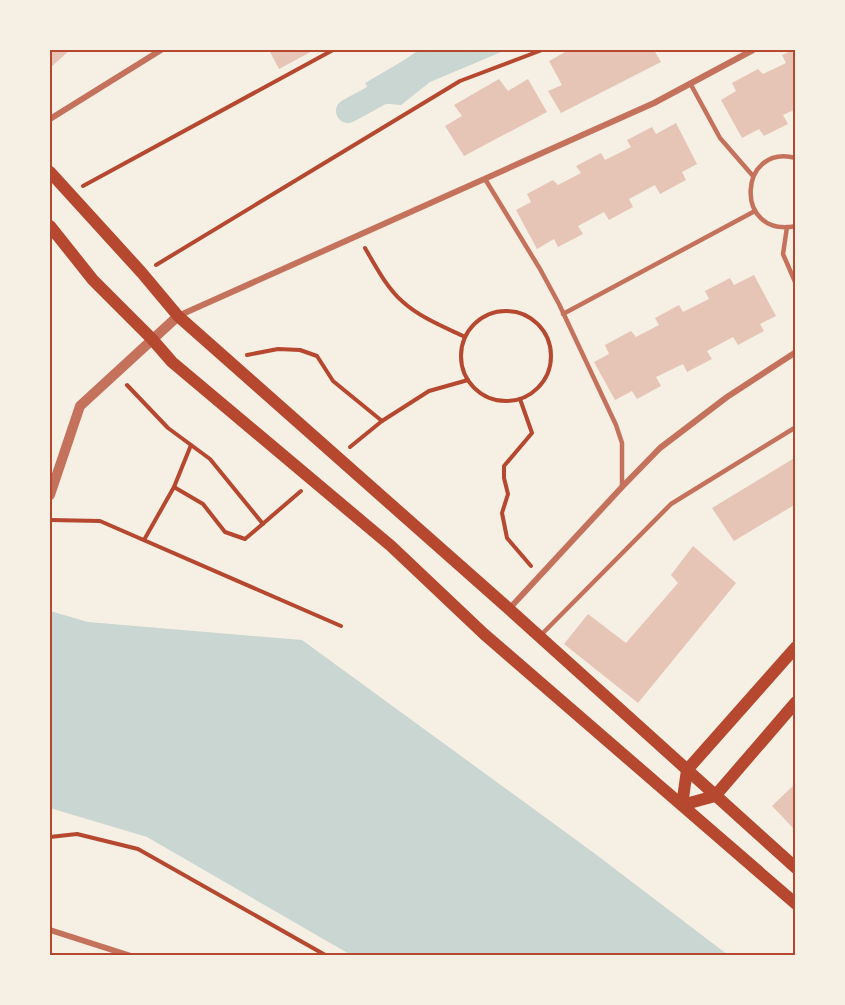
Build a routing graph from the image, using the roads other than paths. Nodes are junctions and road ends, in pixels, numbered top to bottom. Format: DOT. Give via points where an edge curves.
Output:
graph roads {
  1 [pos="161,50"];
  2 [pos="753,50"];
  3 [pos="690,83"];
  4 [pos="50,119"];
  5 [pos="795,158"];
  6 [pos="50,172"];
  7 [pos="753,176"];
  8 [pos="485,179"];
  9 [pos="755,212"];
  10 [pos="795,225"];
  11 [pos="50,226"];
  12 [pos="787,227"];
  13 [pos="795,284"];
  14 [pos="563,314"];
  15 [pos="178,316"];
  16 [pos="152,339"];
  17 [pos="795,352"];
  18 [pos="795,427"];
  19 [pos="622,487"];
  20 [pos="50,495"];
  21 [pos="509,609"];
  22 [pos="539,637"];
  23 [pos="795,647"];
  24 [pos="795,702"];
  25 [pos="687,770"];
  26 [pos="715,796"];
  27 [pos="682,805"];
  28 [pos="795,868"];
  29 [pos="795,904"];
  30 [pos="50,930"];
  31 [pos="106,948"];
  32 [pos="102,956"];
  33 [pos="131,956"];
  1 -- 4 [label="street"];
  2 -- 3 [label="street"];
  3 -- 7 [label="lane" via="720,138"];
  3 -- 8 [label="street"];
  5 -- 7 [label="lane" via="770,159"];
  6 -- 15 [label="main road"];
  7 -- 9 [label="lane" via="749,188"];
  8 -- 14 [label="lane"];
  8 -- 15 [label="street"];
  9 -- 12 [label="lane" via="775,226"];
  9 -- 14 [label="lane"];
  10 -- 12 [label="lane"];
  11 -- 16 [label="main road" via="93,280"];
  12 -- 13 [label="lane" via="783,254"];
  14 -- 19 [label="lane" via="616,425 622,443"];
  15 -- 16 [label="street"];
  15 -- 21 [label="main road"];
  16 -- 20 [label="street" via="80,406"];
  16 -- 27 [label="main road" via="172,362 391,546 484,634"];
  17 -- 19 [label="street" via="660,448"];
  18 -- 22 [label="lane" via="671,504"];
  19 -- 21 [label="street"];
  21 -- 22 [label="main road"];
  22 -- 25 [label="main road"];
  23 -- 25 [label="main road"];
  24 -- 26 [label="main road"];
  25 -- 26 [label="main road"];
  25 -- 27 [label="main road"];
  26 -- 27 [label="main road"];
  26 -- 28 [label="main road"];
  27 -- 29 [label="main road"];
  30 -- 31 [label="street"];
  31 -- 32 [label="lane"];
  31 -- 33 [label="street"];
}
